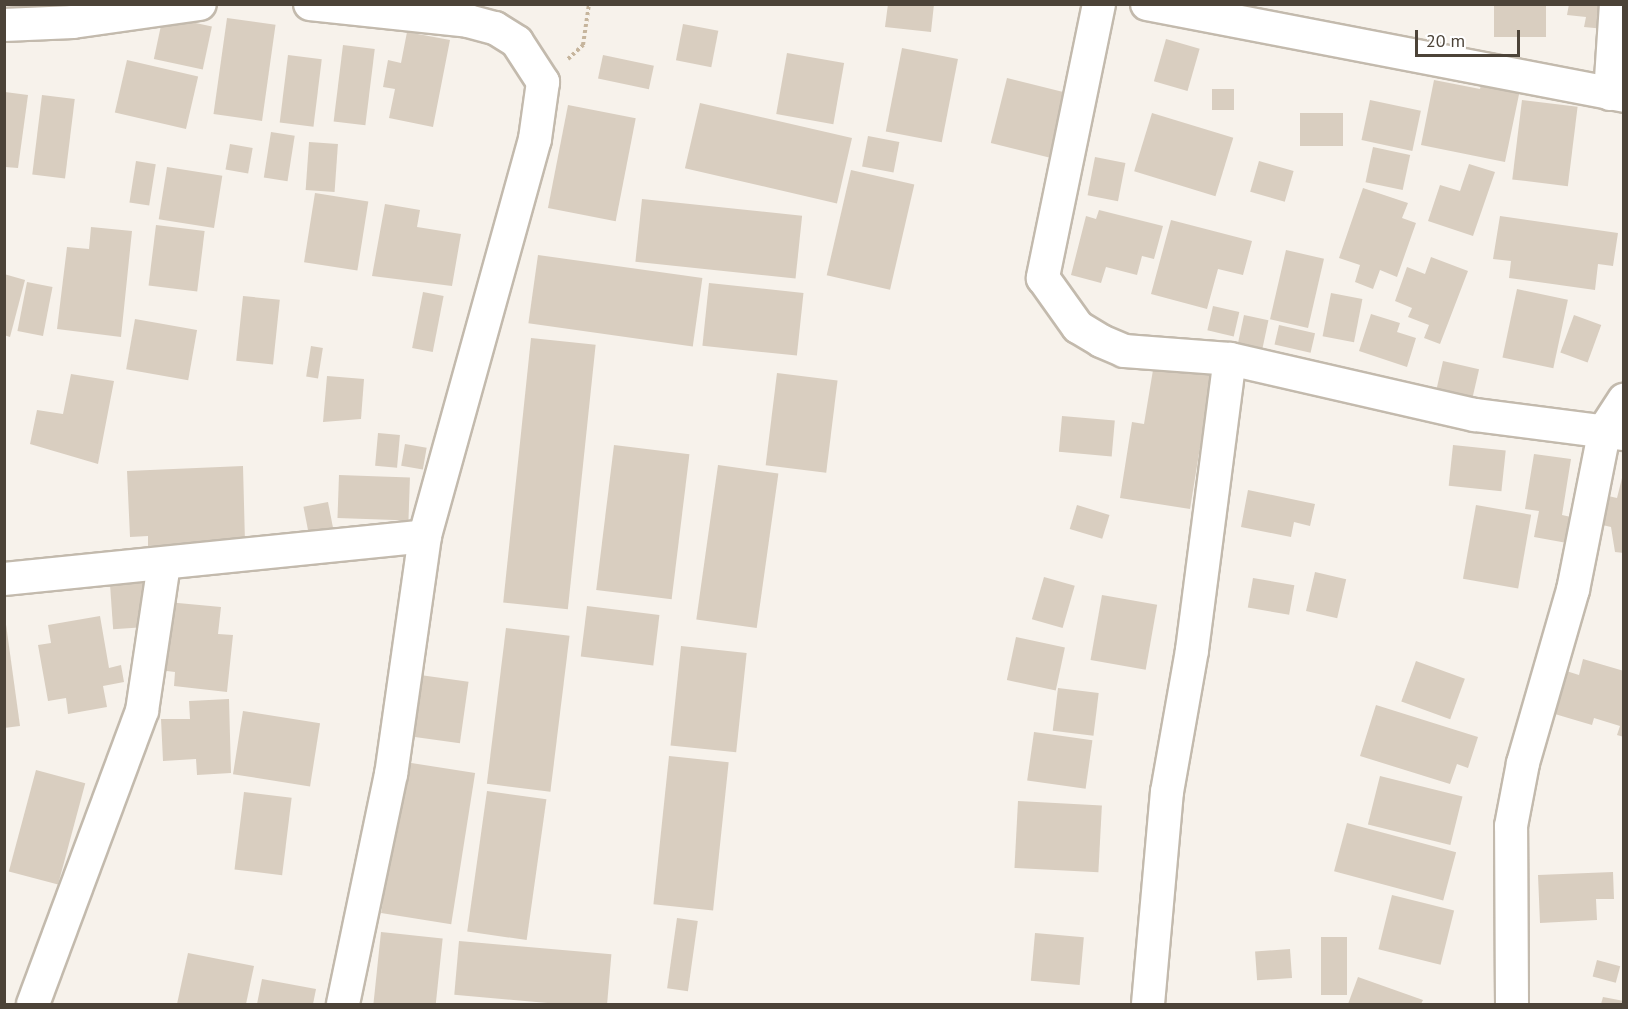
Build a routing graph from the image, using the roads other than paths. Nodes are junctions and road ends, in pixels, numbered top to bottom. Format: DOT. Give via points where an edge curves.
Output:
graph roads {
  1 [pos="200,4"];
  2 [pos="310,4"];
  3 [pos="1099,4"];
  4 [pos="1148,4"];
  5 [pos="1616,4"];
  6 [pos="4,25"];
  7 [pos="1617,95"];
  8 [pos="1230,359"];
  9 [pos="1623,400"];
  10 [pos="1614,431"];
  11 [pos="425,536"];
  12 [pos="164,564"];
  13 [pos="4,579"];
  14 [pos="33,1005"];
  15 [pos="343,1005"];
  16 [pos="1148,1005"];
  17 [pos="1512,1005"];
  1 -- 6 [label="street" via="73,22"];
  2 -- 11 [label="street" via="468,21 495,28 518,42 543,82 535,139"];
  3 -- 8 [label="street" via="1043,278 1078,327 1124,351"];
  4 -- 7 [label="street"];
  5 -- 7 [label="street"];
  8 -- 10 [label="street" via="1475,415"];
  8 -- 16 [label="street" via="1192,650 1167,792"];
  9 -- 10 [label="street"];
  10 -- 17 [label="street" via="1573,590 1538,697 1511,826"];
  11 -- 12 [label="street"];
  11 -- 15 [label="street" via="391,774"];
  12 -- 13 [label="street"];
  12 -- 14 [label="street" via="142,711"];
}
